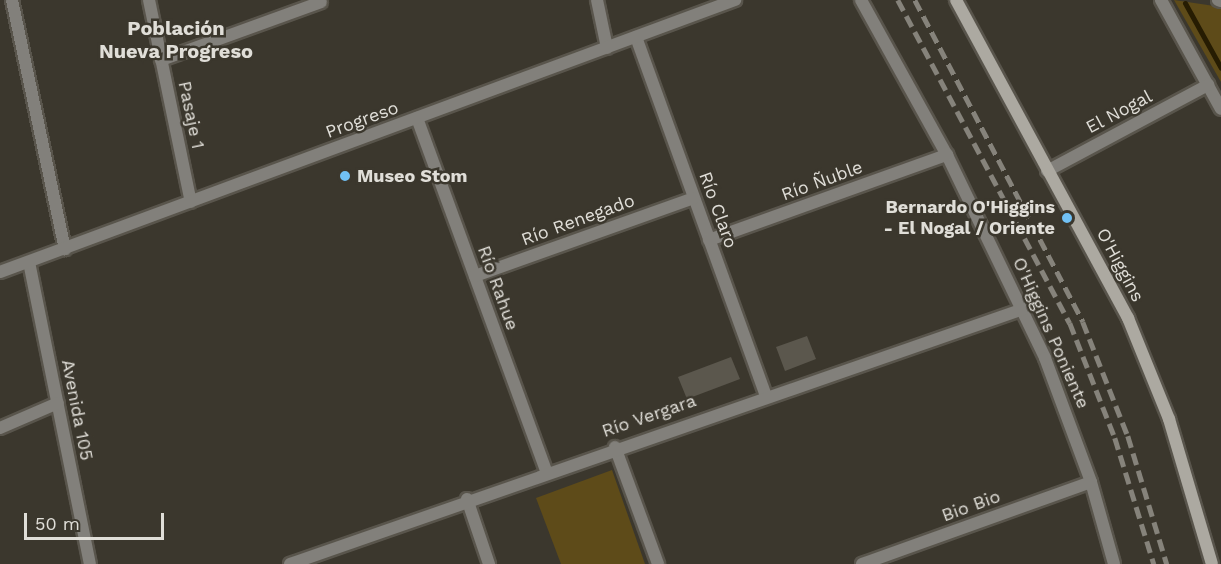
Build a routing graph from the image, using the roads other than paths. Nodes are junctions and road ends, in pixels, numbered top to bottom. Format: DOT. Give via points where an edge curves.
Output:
graph roads {
  1 [pos="12,0"];
  2 [pos="149,0"];
  3 [pos="597,0"];
  4 [pos="735,0"];
  5 [pos="861,0"];
  6 [pos="956,0"];
  7 [pos="1161,0"];
  8 [pos="321,2"];
  9 [pos="636,37"];
  10 [pos="607,48"];
  11 [pos="161,60"];
  12 [pos="1208,85"];
  13 [pos="1221,109"];
  14 [pos="417,118"];
  15 [pos="947,155"];
  16 [pos="1047,171"];
  17 [pos="694,198"];
  18 [pos="191,202"];
  19 [pos="710,240"];
  20 [pos="65,249"];
  21 [pos="29,262"];
  22 [pos="0,272"];
  23 [pos="475,276"];
  24 [pos="1023,309"];
  25 [pos="766,396"];
  26 [pos="58,403"];
  27 [pos="0,428"];
  28 [pos="615,447"];
  29 [pos="546,471"];
  30 [pos="1091,482"];
  31 [pos="467,500"];
  32 [pos="90,564"];
  33 [pos="290,564"];
  34 [pos="489,564"];
  35 [pos="658,564"];
  36 [pos="862,564"];
  37 [pos="1114,564"];
  38 [pos="1212,564"];
  1 -- 20 [label="street"];
  2 -- 11 [label="street, Pasaje 1"];
  3 -- 10 [label="street"];
  4 -- 9 [label="street, Progreso"];
  5 -- 15 [label="street, O'Higgins Poniente"];
  6 -- 16 [label="street, O'Higgins"];
  7 -- 12 [label="street"];
  8 -- 11 [label="street"];
  9 -- 10 [label="street, Progreso"];
  9 -- 17 [label="street, Río Claro"];
  10 -- 14 [label="street, Progreso"];
  11 -- 18 [label="street, Pasaje 1"];
  12 -- 13 [label="street"];
  12 -- 16 [label="street, El Nogal"];
  14 -- 18 [label="street, Progreso"];
  14 -- 23 [label="street, Río Rahue"];
  15 -- 19 [label="street, Río Ñuble"];
  15 -- 24 [label="street, O'Higgins Poniente"];
  16 -- 38 [label="street, O'Higgins" via="1143,352"];
  17 -- 19 [label="street, Río Claro"];
  17 -- 23 [label="street, Río Renegado"];
  18 -- 20 [label="street, Progreso"];
  19 -- 25 [label="street, Río Claro"];
  20 -- 21 [label="street, Progreso"];
  21 -- 22 [label="street, Progreso"];
  21 -- 26 [label="street, Avenida 105"];
  23 -- 29 [label="street, Río Rahue"];
  24 -- 25 [label="street, Río Vergara"];
  24 -- 30 [label="street, O'Higgins Poniente"];
  25 -- 28 [label="street, Río Vergara"];
  26 -- 27 [label="street"];
  26 -- 32 [label="street, Avenida 105"];
  28 -- 29 [label="street, Río Vergara"];
  28 -- 35 [label="street"];
  29 -- 31 [label="street, Río Vergara"];
  30 -- 36 [label="street, Bio Bio"];
  30 -- 37 [label="street, O'Higgins Poniente"];
  31 -- 33 [label="street, Río Vergara"];
  31 -- 34 [label="street"];
}
